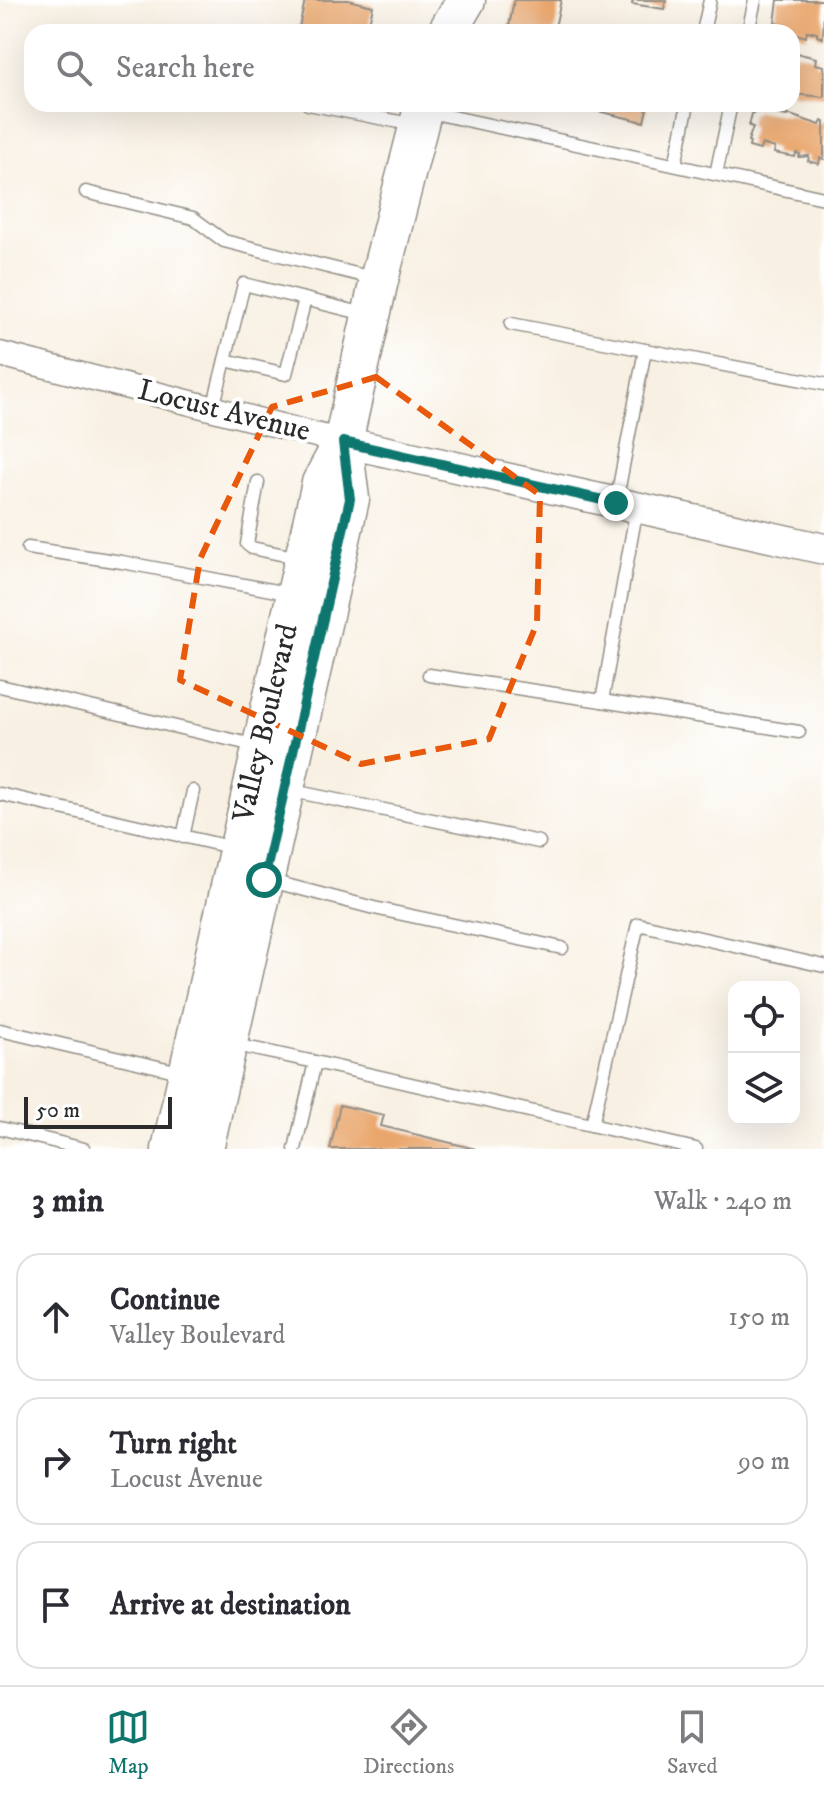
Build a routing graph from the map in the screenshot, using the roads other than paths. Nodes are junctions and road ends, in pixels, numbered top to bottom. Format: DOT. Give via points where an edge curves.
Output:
graph roads {
  1 [pos="432,0"];
  2 [pos="466,0"];
  3 [pos="710,0"];
  4 [pos="755,0"];
  5 [pos="434,24"];
  6 [pos="452,24"];
  7 [pos="705,24"];
  8 [pos="750,24"];
  9 [pos="686,112"];
  10 [pos="729,112"];
  11 [pos="421,113"];
  12 [pos="675,165"];
  13 [pos="716,174"];
  14 [pos="86,192"];
  15 [pos="824,198"];
  16 [pos="376,298"];
  17 [pos="305,299"];
  18 [pos="511,324"];
  19 [pos="645,350"];
  20 [pos="0,354"];
  21 [pos="225,360"];
  22 [pos="824,384"];
  23 [pos="213,408"];
  24 [pos="343,442"];
  25 [pos="258,482"];
  26 [pos="626,505"];
  27 [pos="28,548"];
  28 [pos="824,549"];
  29 [pos="300,577"];
  30 [pos="429,675"];
  31 [pos="0,686"];
  32 [pos="602,701"];
  33 [pos="799,732"];
  34 [pos="261,747"];
  35 [pos="284,790"];
  36 [pos="193,791"];
  37 [pos="0,794"];
  38 [pos="183,837"];
  39 [pos="539,842"];
  40 [pos="237,849"];
  41 [pos="264,880"];
  42 [pos="562,948"];
  43 [pos="824,966"];
  44 [pos="0,1030"];
  45 [pos="228,1043"];
  46 [pos="315,1062"];
  47 [pos="188,1074"];
  48 [pos="592,1125"];
  49 [pos="0,1128"];
  50 [pos="84,1149"];
  51 [pos="171,1149"];
  52 [pos="204,1149"];
  53 [pos="295,1149"];
  54 [pos="696,1149"];
  1 -- 5 [label="main road"];
  2 -- 6 [label="main road"];
  3 -- 7 [label="lane"];
  4 -- 8 [label="lane"];
  9 -- 12 [label="lane"];
  10 -- 13 [label="lane"];
  11 -- 12 [label="lane"];
  11 -- 16 [label="main road, Valley Boulevard"];
  12 -- 13 [label="lane"];
  13 -- 15 [label="lane"];
  14 -- 16 [label="lane" via="193,218 224,241"];
  16 -- 17 [label="lane"];
  16 -- 24 [label="main road, Valley Boulevard"];
  17 -- 21 [label="lane" via="286,374"];
  17 -- 21 [label="lane" via="244,284"];
  18 -- 19 [label="lane"];
  19 -- 22 [label="lane"];
  19 -- 26 [label="lane"];
  20 -- 23 [label="street, Locust Avenue"];
  21 -- 23 [label="lane"];
  23 -- 24 [label="street, Locust Avenue"];
  24 -- 26 [label="street, Locust Avenue"];
  24 -- 29 [label="main road, Valley Boulevard" via="321,483"];
  24 -- 35 [label="main road, Valley Boulevard" via="350,499"];
  25 -- 29 [label="lane" via="247,544"];
  26 -- 28 [label="street, Locust Avenue"];
  26 -- 32 [label="lane"];
  27 -- 29 [label="lane"];
  29 -- 34 [label="main road, Valley Boulevard"];
  30 -- 32 [label="lane"];
  31 -- 34 [label="lane"];
  32 -- 33 [label="lane"];
  34 -- 40 [label="main road, Valley Boulevard"];
  35 -- 39 [label="lane"];
  35 -- 41 [label="main road, Valley Boulevard"];
  36 -- 38 [label="lane"];
  37 -- 38 [label="lane"];
  38 -- 40 [label="lane"];
  40 -- 47 [label="main road, Valley Boulevard"];
  41 -- 42 [label="lane"];
  41 -- 45 [label="main road, Valley Boulevard"];
  43 -- 48 [label="lane" via="638,924"];
  44 -- 47 [label="lane"];
  45 -- 46 [label="lane"];
  45 -- 52 [label="main road, Valley Boulevard"];
  46 -- 48 [label="lane"];
  46 -- 53 [label="lane"];
  47 -- 51 [label="main road, Valley Boulevard"];
  48 -- 54 [label="lane"];
  49 -- 50 [label="lane"];
}
